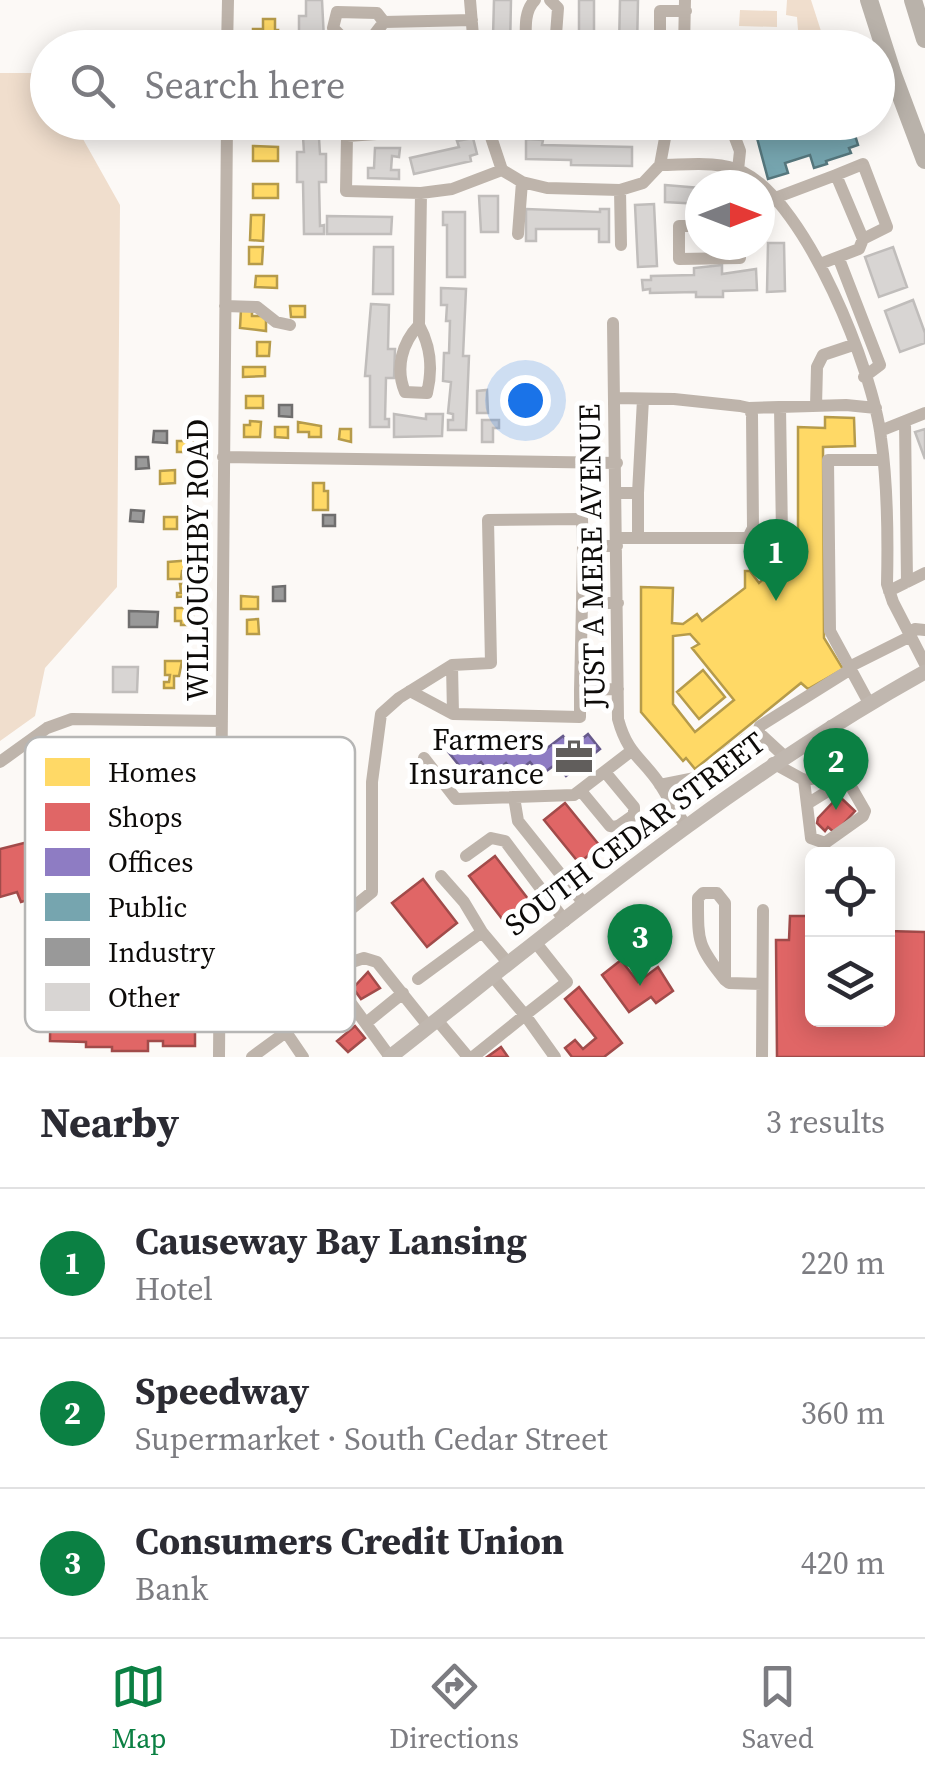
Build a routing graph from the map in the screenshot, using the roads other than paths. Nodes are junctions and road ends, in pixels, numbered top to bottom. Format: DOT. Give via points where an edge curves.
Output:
graph roads {
  1 [pos="228,0"];
  2 [pos="470,0"];
  3 [pos="535,0"];
  4 [pos="550,0"];
  5 [pos="869,0"];
  6 [pos="913,0"];
  7 [pos="686,6"];
  8 [pos="472,20"];
  9 [pos="384,22"];
  10 [pos="227,30"];
  11 [pos="473,30"];
  12 [pos="526,30"];
  13 [pos="556,30"];
  14 [pos="660,30"];
  15 [pos="878,30"];
  16 [pos="925,39"];
  17 [pos="895,83"];
  18 [pos="226,140"];
  19 [pos="347,140"];
  20 [pos="492,140"];
  21 [pos="664,140"];
  22 [pos="736,140"];
  23 [pos="925,160"];
  24 [pos="660,164"];
  25 [pos="502,170"];
  26 [pos="738,170"];
  27 [pos="836,175"];
  28 [pos="522,182"];
  29 [pos="620,190"];
  30 [pos="421,193"];
  31 [pos="775,198"];
  32 [pos="685,226"];
  33 [pos="518,234"];
  34 [pos="863,239"];
  35 [pos="620,245"];
  36 [pos="685,259"];
  37 [pos="840,259"];
  38 [pos="820,264"];
  39 [pos="225,306"];
  40 [pos="613,322"];
  41 [pos="419,324"];
  42 [pos="290,325"];
  43 [pos="853,345"];
  44 [pos="864,376"];
  45 [pos="614,398"];
  46 [pos="643,399"];
  47 [pos="816,406"];
  48 [pos="780,407"];
  49 [pos="749,408"];
  50 [pos="876,408"];
  51 [pos="925,413"];
  52 [pos="905,421"];
  53 [pos="880,431"];
  54 [pos="224,458"];
  55 [pos="882,460"];
  56 [pos="617,462"];
  57 [pos="617,493"];
  58 [pos="638,493"];
  59 [pos="638,538"];
  60 [pos="748,538"];
  61 [pos="617,542"];
  62 [pos="583,546"];
  63 [pos="925,572"];
  64 [pos="907,582"];
  65 [pos="890,591"];
  66 [pos="582,603"];
  67 [pos="618,603"];
  68 [pos="925,630"];
  69 [pos="910,634"];
  70 [pos="925,664"];
  71 [pos="452,665"];
  72 [pos="850,668"];
  73 [pos="925,672"];
  74 [pos="580,690"];
  75 [pos="618,690"];
  76 [pos="410,691"];
  77 [pos="869,703"];
  78 [pos="453,714"];
  79 [pos="222,721"];
  80 [pos="830,726"];
  81 [pos="758,732"];
  82 [pos="35,737"];
  83 [pos="222,737"];
  84 [pos="25,744"];
  85 [pos="630,752"];
  86 [pos="424,758"];
  87 [pos="778,759"];
  88 [pos="0,762"];
  89 [pos="838,764"];
  90 [pos="605,772"];
  91 [pos="804,780"];
  92 [pos="660,784"];
  93 [pos="838,785"];
  94 [pos="581,791"];
  95 [pos="514,797"];
  96 [pos="807,804"];
  97 [pos="687,826"];
  98 [pos="466,856"];
  99 [pos="442,876"];
  100 [pos="585,905"];
  101 [pos="355,906"];
  102 [pos="763,910"];
  103 [pos="565,921"];
  104 [pos="482,932"];
  105 [pos="536,944"];
  106 [pos="355,962"];
  107 [pos="510,964"];
  108 [pos="493,976"];
  109 [pos="418,979"];
  110 [pos="725,980"];
  111 [pos="762,984"];
  112 [pos="403,993"];
  113 [pos="355,1007"];
  114 [pos="525,1014"];
  115 [pos="366,1023"];
  116 [pos="433,1023"];
  117 [pos="219,1032"];
  118 [pos="219,1057"];
  119 [pos="252,1057"];
  120 [pos="263,1057"];
  121 [pos="300,1057"];
  122 [pos="390,1057"];
  123 [pos="470,1057"];
  124 [pos="556,1057"];
  125 [pos="762,1057"];
  1 -- 10 [label="street"];
  2 -- 8 [label="street"];
  3 -- 12 [label="street"];
  4 -- 13 [label="street" via="558,8"];
  5 -- 15 [label="highway"];
  6 -- 16 [label="highway"];
  7 -- 14 [label="street" via="660,11"];
  8 -- 9 [label="street"];
  8 -- 11 [label="street"];
  17 -- 23 [label="highway"];
  18 -- 39 [label="street, WILLOUGHBY ROAD"];
  19 -- 30 [label="street" via="346,191"];
  20 -- 25 [label="street"];
  21 -- 24 [label="street"];
  22 -- 26 [label="street"];
  24 -- 26 [label="street"];
  24 -- 29 [label="street" via="643,183"];
  25 -- 28 [label="street"];
  25 -- 30 [label="street"];
  27 -- 31 [label="street"];
  27 -- 34 [label="street"];
  27 -- 34 [label="street" via="862,164 887,228"];
  28 -- 29 [label="street"];
  28 -- 33 [label="street"];
  29 -- 35 [label="street"];
  30 -- 41 [label="street"];
  31 -- 38 [label="street"];
  32 -- 36 [label="street" via="679,259"];
  34 -- 37 [label="street"];
  37 -- 38 [label="street"];
  37 -- 44 [label="street" via="880,365"];
  38 -- 43 [label="street"];
  39 -- 42 [label="street" via="257,307"];
  39 -- 54 [label="street, WILLOUGHBY ROAD"];
  40 -- 45 [label="street, JUST A MERE AVENUE"];
  41 -- 41 [label="street" via="430,343 430,380 426,393 405,392 402,353"];
  43 -- 44 [label="street"];
  43 -- 47 [label="street" via="823,356"];
  44 -- 50 [label="street"];
  45 -- 46 [label="street"];
  45 -- 56 [label="street, JUST A MERE AVENUE"];
  46 -- 49 [label="street"];
  46 -- 58 [label="street"];
  47 -- 48 [label="street"];
  47 -- 50 [label="street"];
  48 -- 49 [label="street"];
  48 -- 60 [label="street" via="782,535"];
  49 -- 60 [label="street" via="754,528"];
  50 -- 53 [label="street"];
  51 -- 52 [label="street"];
  52 -- 53 [label="street"];
  52 -- 64 [label="street"];
  53 -- 55 [label="street"];
  54 -- 56 [label="street"];
  54 -- 79 [label="street, WILLOUGHBY ROAD"];
  55 -- 65 [label="street"];
  55 -- 72 [label="street" via="828,460 830,632"];
  56 -- 57 [label="street, JUST A MERE AVENUE"];
  57 -- 58 [label="street"];
  57 -- 61 [label="street, JUST A MERE AVENUE"];
  58 -- 59 [label="street"];
  59 -- 60 [label="street"];
  59 -- 61 [label="street"];
  61 -- 62 [label="street"];
  61 -- 67 [label="street, JUST A MERE AVENUE"];
  62 -- 66 [label="street"];
  62 -- 71 [label="street" via="582,519 488,520 490,663"];
  63 -- 64 [label="street"];
  64 -- 65 [label="street"];
  65 -- 69 [label="street"];
  66 -- 67 [label="street"];
  66 -- 74 [label="street"];
  67 -- 75 [label="street, JUST A MERE AVENUE"];
  68 -- 69 [label="street"];
  69 -- 70 [label="street"];
  69 -- 72 [label="street"];
  71 -- 76 [label="street"];
  71 -- 78 [label="street"];
  72 -- 77 [label="street"];
  72 -- 81 [label="street"];
  73 -- 77 [label="main road, SOUTH CEDAR STREET"];
  74 -- 75 [label="street"];
  74 -- 78 [label="street" via="580,717"];
  75 -- 85 [label="street, JUST A MERE AVENUE" via="618,719"];
  76 -- 78 [label="street"];
  76 -- 101 [label="street" via="381,714 372,782 372,892"];
  77 -- 80 [label="main road, SOUTH CEDAR STREET"];
  79 -- 82 [label="street" via="72,719"];
  79 -- 83 [label="street, WILLOUGHBY ROAD"];
  80 -- 87 [label="main road, SOUTH CEDAR STREET"];
  80 -- 89 [label="street"];
  81 -- 87 [label="street"];
  81 -- 92 [label="street" via="700,777"];
  84 -- 88 [label="street"];
  85 -- 90 [label="street"];
  85 -- 92 [label="street, JUST A MERE AVENUE"];
  86 -- 95 [label="street" via="456,798"];
  87 -- 91 [label="street"];
  87 -- 97 [label="main road, SOUTH CEDAR STREET"];
  89 -- 91 [label="street"];
  89 -- 93 [label="street"];
  90 -- 94 [label="street"];
  90 -- 94 [label="street" via="634,807 632,816 610,826"];
  91 -- 96 [label="street"];
  92 -- 97 [label="street, JUST A MERE AVENUE"];
  93 -- 96 [label="street"];
  93 -- 96 [label="street" via="865,811 835,838 811,838"];
  94 -- 95 [label="street"];
  95 -- 100 [label="street" via="518,821"];
  97 -- 100 [label="main road, SOUTH CEDAR STREET"];
  98 -- 103 [label="street" via="492,838 506,840"];
  99 -- 104 [label="street"];
  100 -- 103 [label="main road, SOUTH CEDAR STREET"];
  102 -- 111 [label="street"];
  103 -- 105 [label="main road, SOUTH CEDAR STREET"];
  104 -- 107 [label="street"];
  104 -- 109 [label="street"];
  105 -- 107 [label="main road, SOUTH CEDAR STREET"];
  105 -- 114 [label="street" via="567,982"];
  106 -- 112 [label="street" via="376,962"];
  107 -- 108 [label="main road, SOUTH CEDAR STREET"];
  108 -- 114 [label="street"];
  108 -- 116 [label="main road, SOUTH CEDAR STREET"];
  110 -- 110 [label="street" via="698,941 698,898 704,893 718,893 725,903"];
  110 -- 111 [label="street"];
  111 -- 125 [label="street"];
  112 -- 115 [label="street"];
  112 -- 116 [label="street"];
  113 -- 115 [label="street"];
  114 -- 123 [label="street"];
  114 -- 124 [label="street"];
  115 -- 122 [label="street"];
  116 -- 122 [label="main road, SOUTH CEDAR STREET"];
  116 -- 123 [label="street"];
  117 -- 118 [label="street, WILLOUGHBY ROAD"];
  119 -- 121 [label="street" via="286,1032"];
  120 -- 121 [label="street" via="289,1044"];
}
